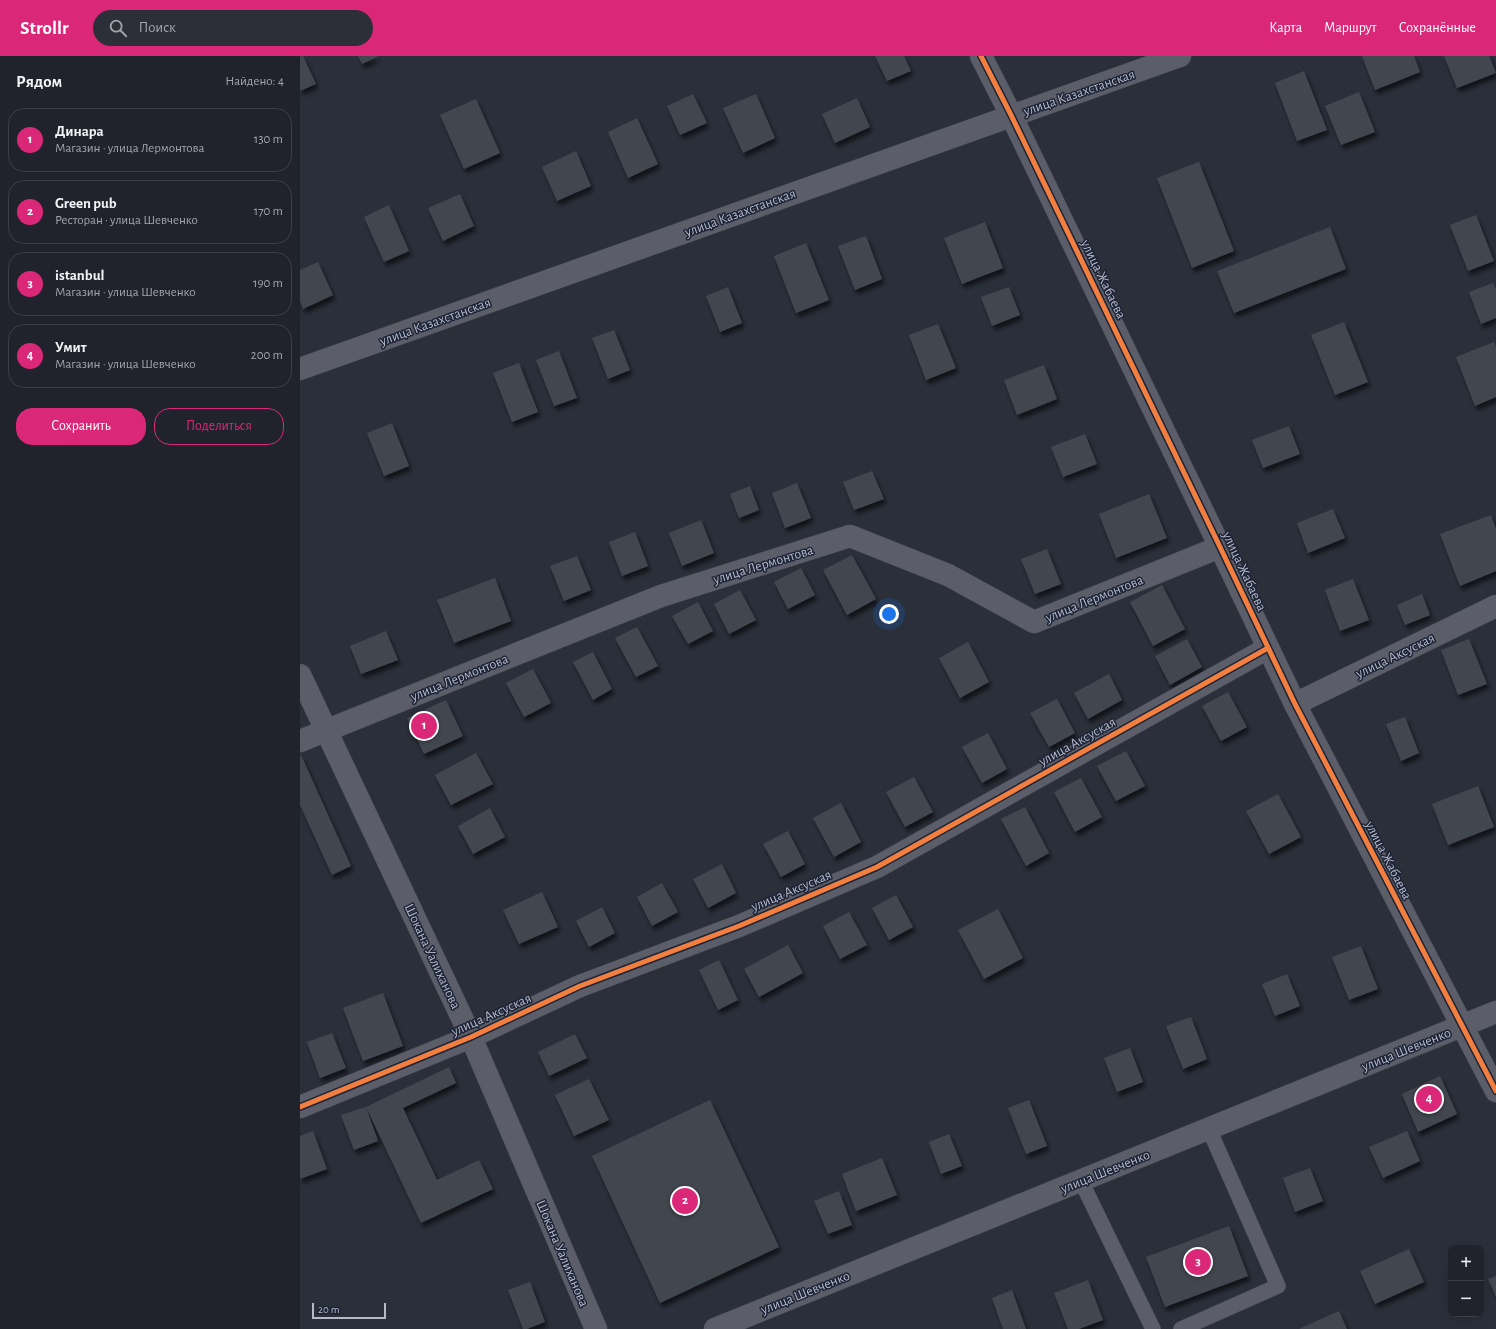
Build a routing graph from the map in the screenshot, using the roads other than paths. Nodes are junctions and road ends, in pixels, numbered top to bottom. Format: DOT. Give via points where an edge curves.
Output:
graph roads {
  1 [pos="981,56"];
  2 [pos="1180,56"];
  3 [pos="1011,115"];
  4 [pos="300,370"];
  5 [pos="1220,547"];
  6 [pos="1496,606"];
  7 [pos="1268,648"];
  8 [pos="300,675"];
  9 [pos="1295,704"];
  10 [pos="326,730"];
  11 [pos="300,741"];
  12 [pos="1496,1012"];
  13 [pos="1462,1026"];
  14 [pos="471,1037"];
  15 [pos="1496,1091"];
  16 [pos="300,1107"];
  17 [pos="1208,1129"];
  18 [pos="1081,1180"];
  19 [pos="596,1329"];
  20 [pos="715,1329"];
  21 [pos="1153,1329"];
  22 [pos="1181,1329"];
  1 -- 3 [label="street, улица Жабаева"];
  2 -- 3 [label="street, улица Казахстанская"];
  3 -- 4 [label="street, улица Казахстанская"];
  3 -- 5 [label="street, улица Жабаева"];
  5 -- 7 [label="street, улица Жабаева"];
  5 -- 10 [label="street, улица Лермонтова" via="1034,622 948,575 850,536 661,596"];
  6 -- 9 [label="street, улица Аксуская"];
  7 -- 9 [label="street, улица Жабаева"];
  7 -- 14 [label="street, улица Аксуская" via="877,867 738,926 580,986"];
  8 -- 10 [label="street, Шокана Уалиханова"];
  9 -- 13 [label="street, улица Жабаева"];
  10 -- 11 [label="street, улица Лермонтова"];
  10 -- 14 [label="street, Шокана Уалиханова"];
  12 -- 13 [label="street, улица Шевченко"];
  13 -- 15 [label="street, улица Жабаева"];
  13 -- 17 [label="street, улица Шевченко"];
  14 -- 16 [label="street, улица Аксуская"];
  14 -- 19 [label="street, Шокана Уалиханова"];
  17 -- 18 [label="street, улица Шевченко"];
  17 -- 22 [label="lane" via="1278,1286"];
  18 -- 20 [label="street, улица Шевченко"];
  18 -- 21 [label="lane"];
}
